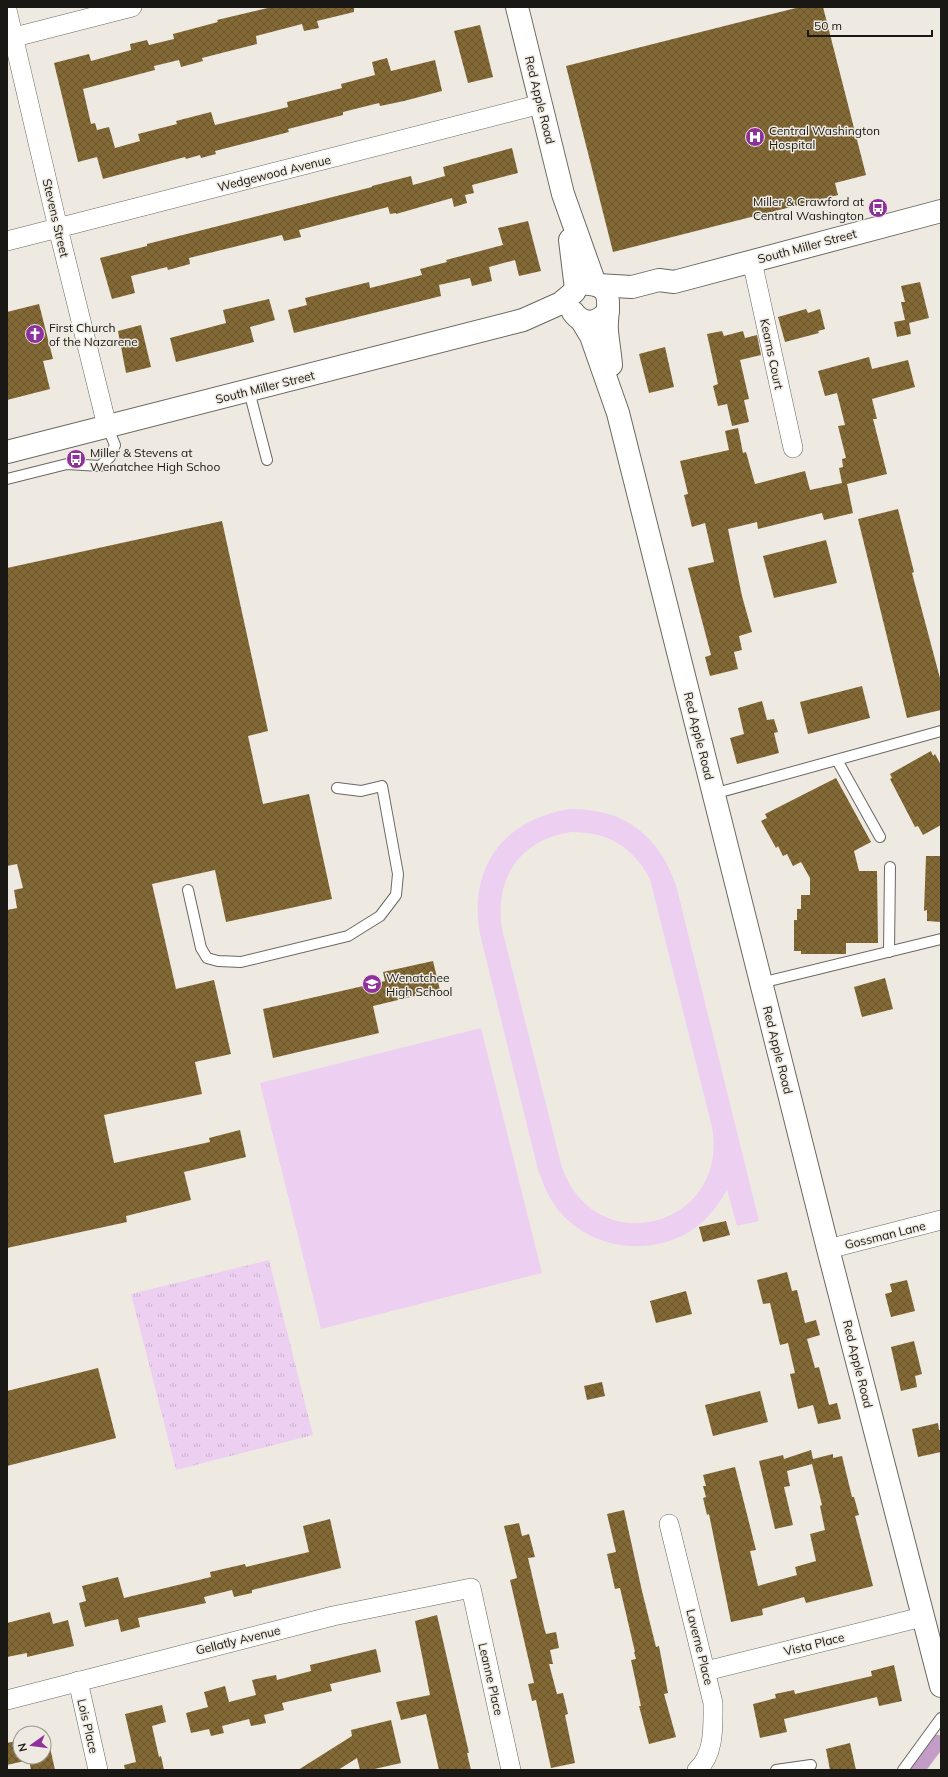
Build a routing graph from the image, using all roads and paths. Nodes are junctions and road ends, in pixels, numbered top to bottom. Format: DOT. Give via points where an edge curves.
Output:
graph roads {
  1 [pos="132,7"];
  2 [pos="517,7"];
  3 [pos="7,10"];
  4 [pos="10,38"];
  5 [pos="541,104"];
  6 [pos="941,211"];
  7 [pos="58,228"];
  8 [pos="7,241"];
  9 [pos="752,261"];
  10 [pos="674,282"];
  11 [pos="586,288"];
  12 [pos="608,310"];
  13 [pos="523,320"];
  14 [pos="581,320"];
  15 [pos="249,391"];
  16 [pos="618,413"];
  17 [pos="107,426"];
  18 [pos="793,448"];
  19 [pos="7,452"];
  20 [pos="267,460"];
  21 [pos="7,479"];
  22 [pos="941,731"];
  23 [pos="837,760"];
  24 [pos="337,788"];
  25 [pos="714,794"];
  26 [pos="880,838"];
  27 [pos="890,867"];
  28 [pos="188,890"];
  29 [pos="941,939"];
  30 [pos="889,952"];
  31 [pos="761,983"];
  32 [pos="941,1220"];
  33 [pos="828,1249"];
  34 [pos="669,1524"];
  35 [pos="471,1588"];
  36 [pos="922,1617"];
  37 [pos="706,1671"];
  38 [pos="78,1681"];
  39 [pos="941,1686"];
  40 [pos="7,1700"];
  41 [pos="941,1718"];
  42 [pos="98,1770"];
  43 [pos="511,1770"];
  44 [pos="698,1770"];
  45 [pos="776,1770"];
  46 [pos="807,1770"];
  47 [pos="903,1770"];
  1 -- 4 [label="street"];
  2 -- 5 [label="street, Red Apple Road"];
  3 -- 4 [label="street, Stevens Street"];
  4 -- 7 [label="street, Stevens Street"];
  5 -- 7 [label="street, Wedgewood Avenue"];
  5 -- 11 [label="street, Red Apple Road"];
  6 -- 9 [label="street, South Miller Street"];
  7 -- 8 [label="street, Wedgewood Avenue"];
  7 -- 17 [label="street, Stevens Street"];
  9 -- 10 [label="street, South Miller Street"];
  9 -- 18 [label="street, Kearns Court"];
  10 -- 11 [label="street, South Miller Street" via="659,280 632,287"];
  10 -- 12 [label="street, South Miller Street" via="664,292"];
  11 -- 12 [label="street" via="606,292"];
  11 -- 13 [label="street, South Miller Street" via="561,303"];
  11 -- 14 [label="street" via="571,301 573,312"];
  12 -- 14 [label="street" via="599,320"];
  12 -- 16 [label="street, Red Apple Road" via="606,329"];
  13 -- 14 [label="street, South Miller Street" via="567,317"];
  13 -- 15 [label="street, South Miller Street"];
  14 -- 16 [label="street, Red Apple Road" via="591,336"];
  15 -- 17 [label="street, South Miller Street"];
  15 -- 20 [label="lane"];
  16 -- 25 [label="street, Red Apple Road"];
  17 -- 19 [label="street, South Miller Street"];
  17 -- 21 [label="lane" via="115,445 110,457 100,466 67,464"];
  22 -- 23 [label="lane"];
  23 -- 25 [label="lane"];
  23 -- 26 [label="lane"];
  24 -- 28 [label="lane" via="362,791 382,786 398,886 396,896 380,916 348,936 241,962 218,961 207,958 201,948"];
  25 -- 31 [label="street, Red Apple Road"];
  27 -- 30 [label="lane"];
  29 -- 30 [label="lane"];
  30 -- 31 [label="lane"];
  31 -- 33 [label="street, Red Apple Road"];
  32 -- 33 [label="street, Gossman Lane"];
  33 -- 36 [label="street, Red Apple Road"];
  34 -- 37 [label="street, Laverne Place"];
  35 -- 38 [label="street, Gellatly Avenue" via="333,1616"];
  35 -- 43 [label="street, Leanne Place"];
  36 -- 37 [label="street, Vista Place"];
  36 -- 39 [label="street, Red Apple Road"];
  37 -- 44 [label="street, Laverne Place" via="713,1703 713,1732 709,1751"];
  38 -- 40 [label="street, Gellatly Avenue"];
  38 -- 42 [label="street, Lois Place"];
  41 -- 47 [label="lane"];
  45 -- 46 [label="lane" via="811,1765"];
}
